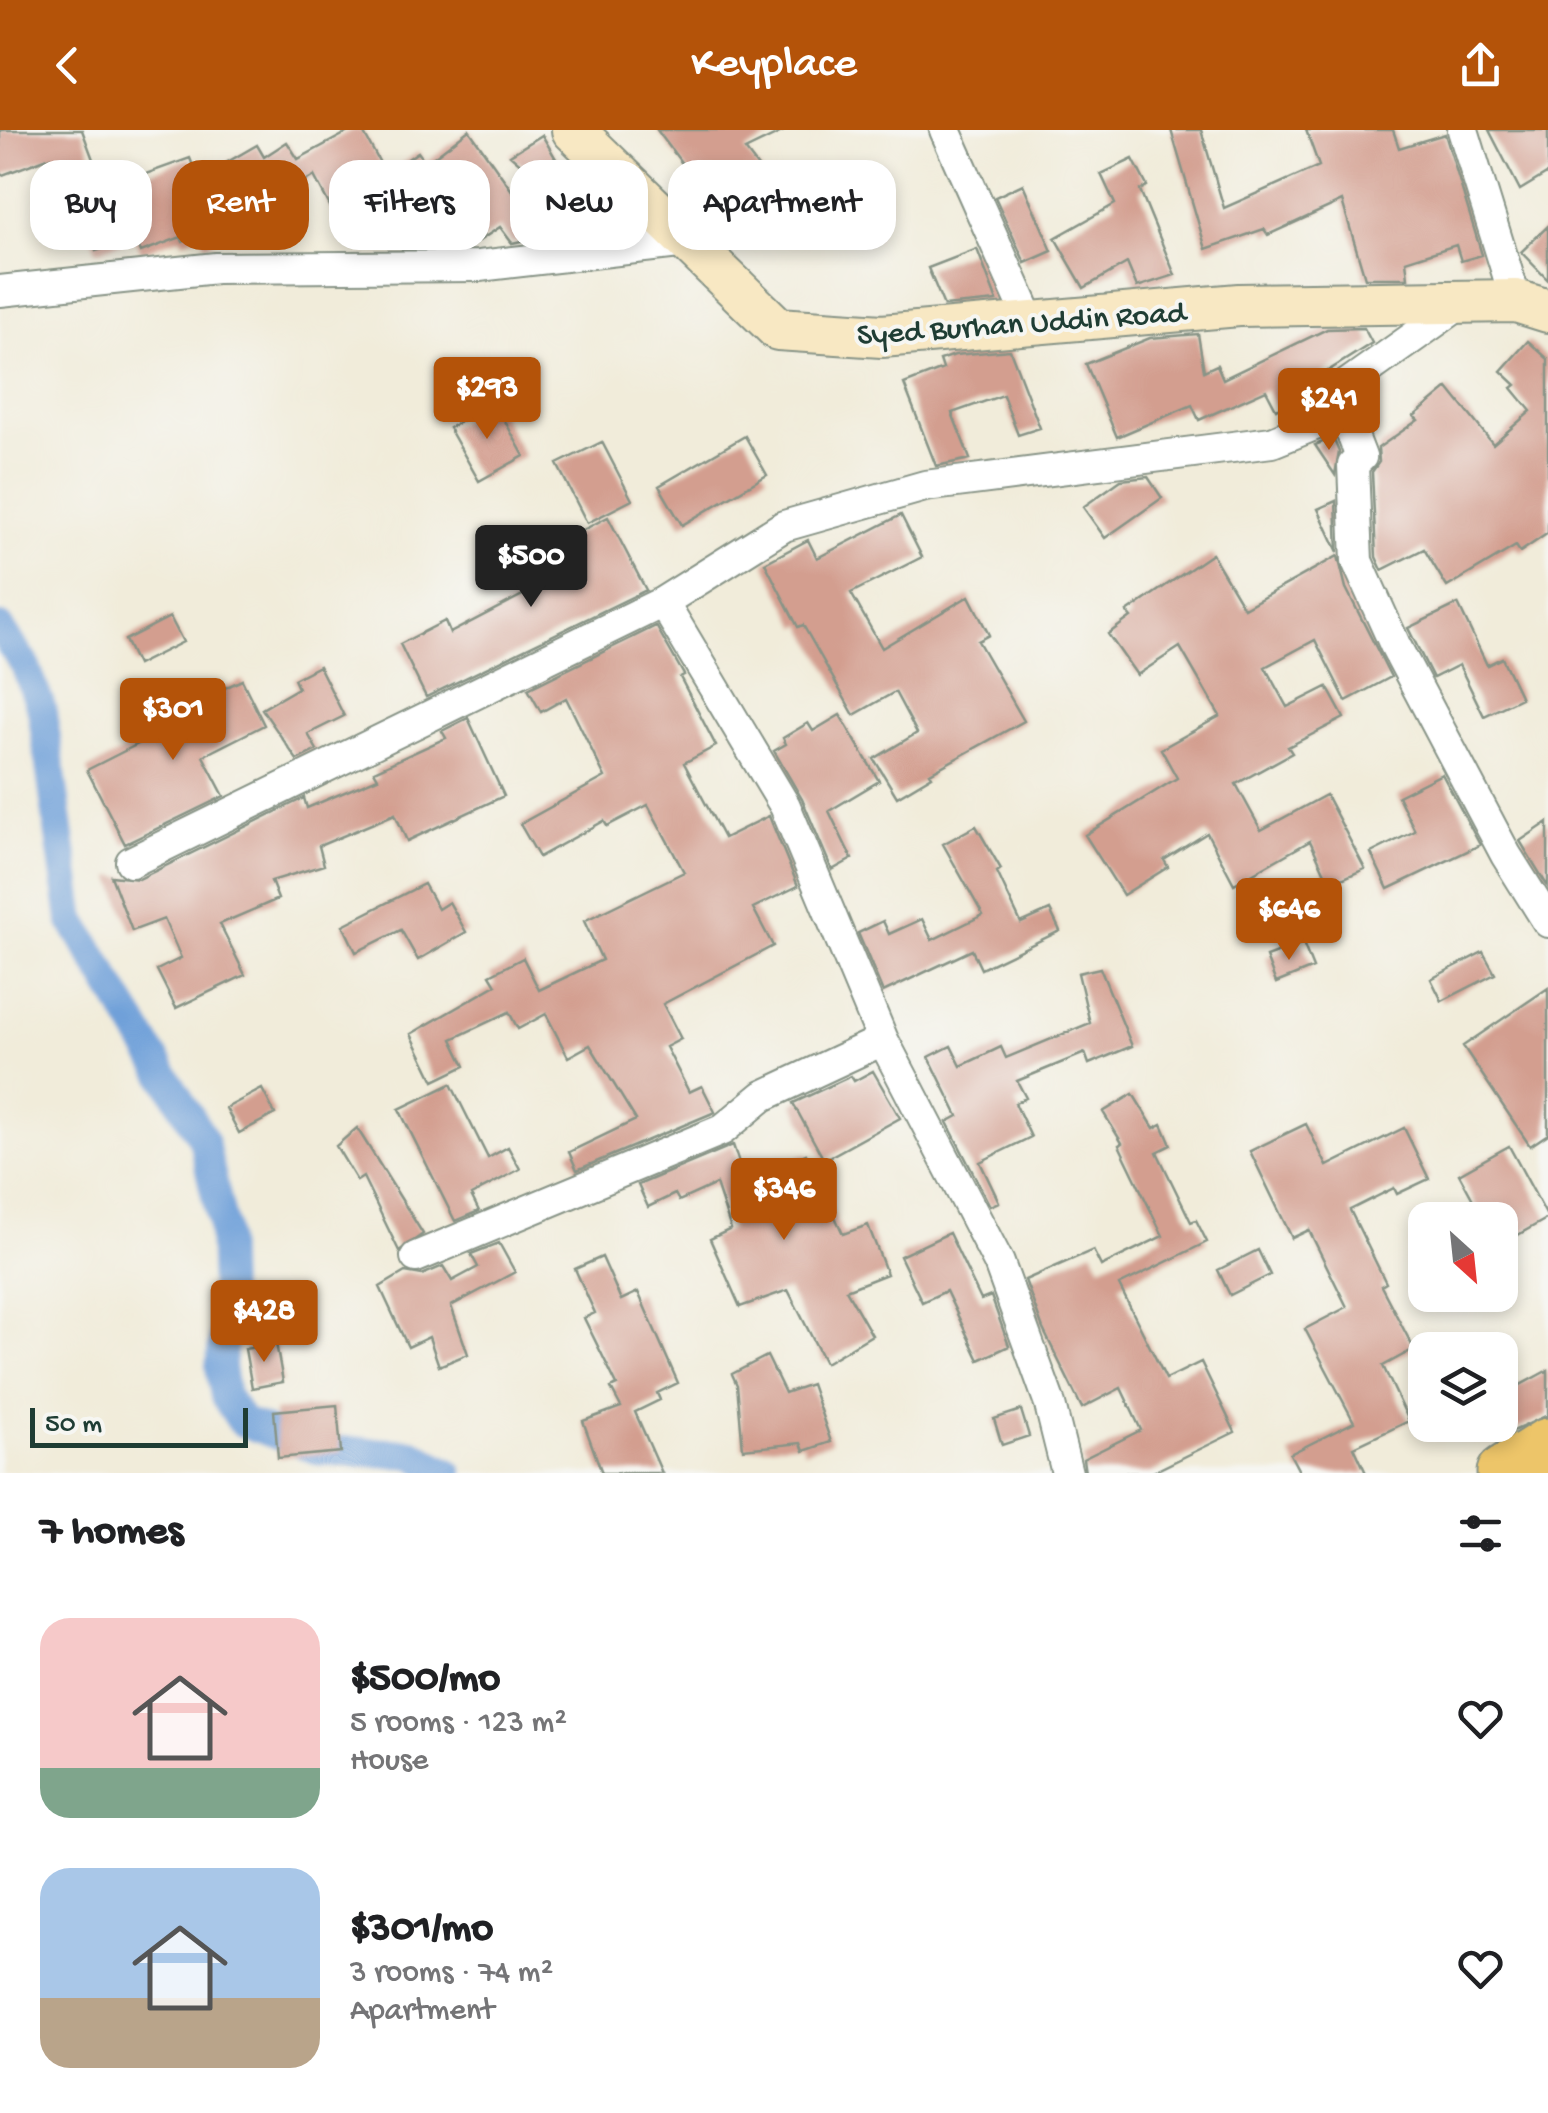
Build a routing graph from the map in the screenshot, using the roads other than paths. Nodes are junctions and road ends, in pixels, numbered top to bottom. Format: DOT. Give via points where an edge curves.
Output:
graph roads {
  1 [pos="573,130"];
  2 [pos="945,130"];
  3 [pos="1463,130"];
  4 [pos="668,223"];
  5 [pos="668,244"];
  6 [pos="696,250"];
  7 [pos="0,292"];
  8 [pos="1462,302"];
  9 [pos="1532,306"];
  10 [pos="1032,323"];
  11 [pos="1344,413"];
  12 [pos="663,602"];
  13 [pos="131,862"];
  14 [pos="1548,922"];
  15 [pos="883,1040"];
  16 [pos="416,1257"];
  17 [pos="1067,1473"];
  1 -- 4 [label="street, Syed Burhan Uddin Road"];
  2 -- 10 [label="street"];
  3 -- 9 [label="street"];
  5 -- 7 [label="street" via="479,266 216,268"];
  6 -- 10 [label="street, Syed Burhan Uddin Road" via="778,329 882,336"];
  8 -- 9 [label="street, Syed Burhan Uddin Road"];
  8 -- 10 [label="street, Syed Burhan Uddin Road" via="1239,305"];
  8 -- 11 [label="street" via="1342,388"];
  11 -- 12 [label="street" via="1272,442 907,491 784,526"];
  11 -- 14 [label="street" via="1361,458 1353,465 1357,561 1506,856"];
  12 -- 13 [label="street"];
  12 -- 15 [label="street" via="785,806"];
  15 -- 16 [label="street" via="764,1096 722,1130"];
  15 -- 17 [label="street" via="998,1263 1049,1401"];
}
